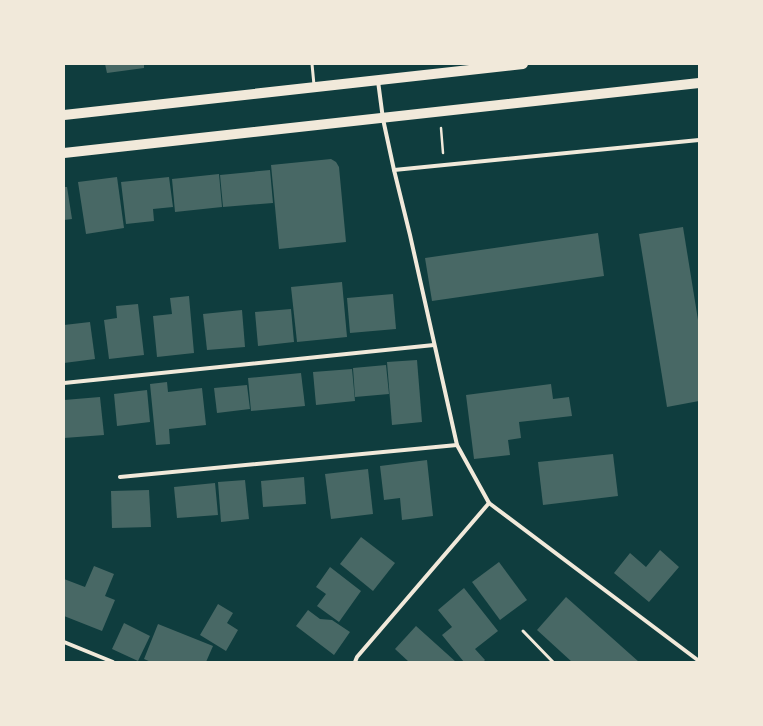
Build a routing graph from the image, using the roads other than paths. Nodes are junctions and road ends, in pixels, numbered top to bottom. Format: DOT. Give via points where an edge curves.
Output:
graph roads {
  1 [pos="312,64"];
  2 [pos="522,64"];
  3 [pos="378,81"];
  4 [pos="699,83"];
  5 [pos="315,87"];
  6 [pos="64,115"];
  7 [pos="383,119"];
  8 [pos="699,140"];
  9 [pos="64,153"];
  10 [pos="394,170"];
  11 [pos="434,345"];
  12 [pos="64,383"];
  13 [pos="457,445"];
  14 [pos="120,477"];
  15 [pos="489,503"];
  16 [pos="523,631"];
  17 [pos="64,642"];
  18 [pos="699,661"];
  19 [pos="113,662"];
  20 [pos="355,662"];
  21 [pos="553,662"];
  1 -- 5 [label="lane"];
  2 -- 3 [label="main road"];
  3 -- 5 [label="main road"];
  3 -- 7 [label="street"];
  4 -- 7 [label="main road"];
  5 -- 6 [label="main road"];
  7 -- 9 [label="main road"];
  7 -- 10 [label="street"];
  8 -- 10 [label="street"];
  10 -- 11 [label="street"];
  11 -- 12 [label="street"];
  11 -- 13 [label="street"];
  13 -- 14 [label="street"];
  13 -- 15 [label="street"];
  15 -- 18 [label="street"];
  15 -- 20 [label="street"];
  16 -- 21 [label="lane"];
  17 -- 19 [label="street"];
}
